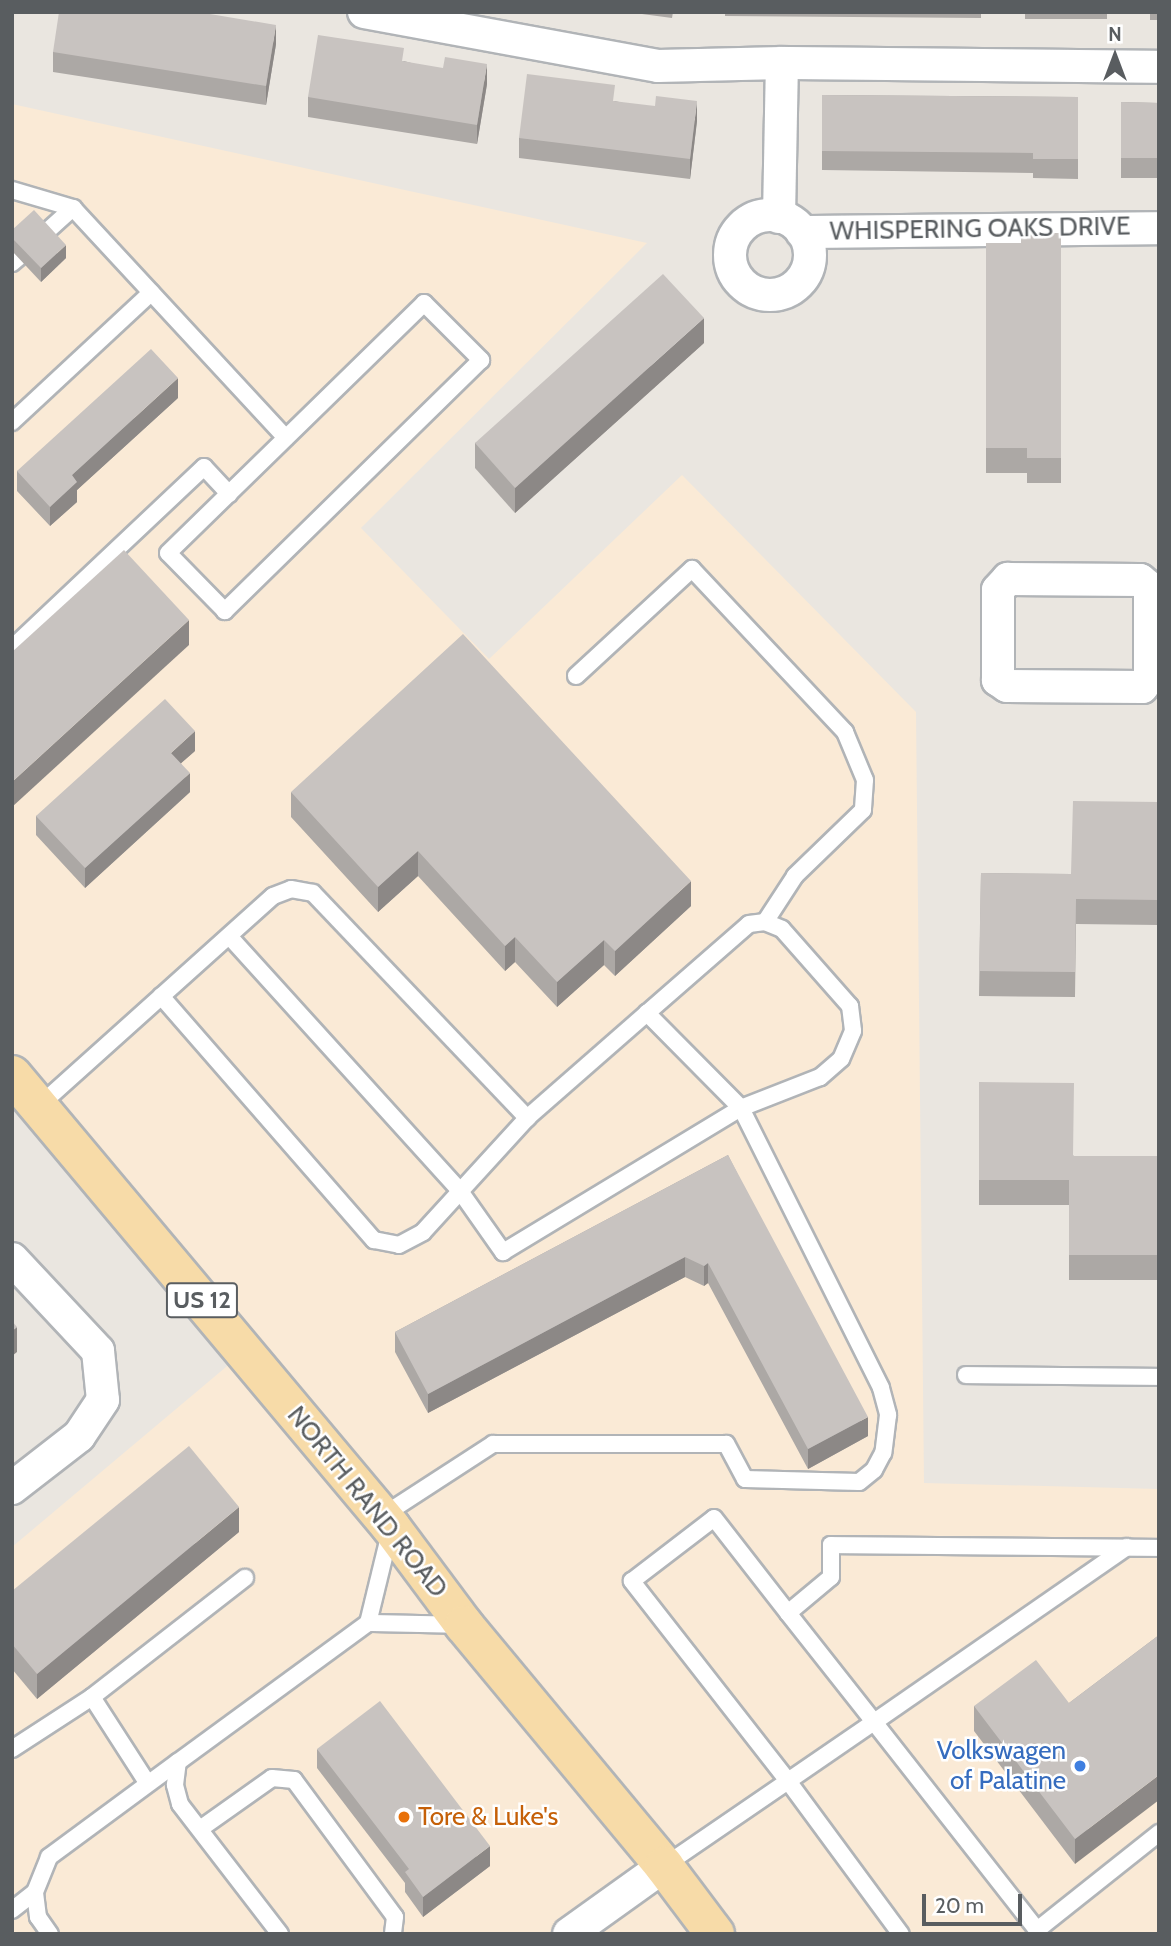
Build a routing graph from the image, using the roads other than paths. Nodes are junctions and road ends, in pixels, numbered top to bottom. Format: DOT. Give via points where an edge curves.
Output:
graph roads {
  1 [pos="364,12"];
  2 [pos="782,63"];
  3 [pos="1159,67"];
  4 [pos="12,190"];
  5 [pos="73,208"];
  6 [pos="1159,228"];
  7 [pos="44,234"];
  8 [pos="151,293"];
  9 [pos="12,422"];
  10 [pos="286,438"];
  11 [pos="229,494"];
  12 [pos="1155,637"];
  13 [pos="12,648"];
  14 [pos="576,676"];
  15 [pos="765,922"];
  16 [pos="229,936"];
  17 [pos="161,996"];
  18 [pos="647,1013"];
  19 [pos="12,1075"];
  20 [pos="38,1106"];
  21 [pos="740,1108"];
  22 [pos="527,1118"];
  23 [pos="460,1191"];
  24 [pos="12,1259"];
  25 [pos="966,1375"];
  26 [pos="1159,1377"];
  27 [pos="12,1488"];
  28 [pos="387,1522"];
  29 [pos="1127,1547"];
  30 [pos="1159,1548"];
  31 [pos="245,1578"];
  32 [pos="788,1613"];
  33 [pos="368,1623"];
  34 [pos="464,1625"];
  35 [pos="92,1697"];
  36 [pos="874,1722"];
  37 [pos="12,1749"];
  38 [pos="178,1762"];
  39 [pos="788,1781"];
  40 [pos="148,1784"];
  41 [pos="200,1829"];
  42 [pos="1159,1833"];
  43 [pos="664,1866"];
  44 [pos="35,1892"];
  45 [pos="12,1910"];
  46 [pos="50,1934"];
  47 [pos="280,1934"];
  48 [pos="393,1934"];
  49 [pos="569,1934"];
  50 [pos="715,1934"];
  51 [pos="901,1934"];
  1 -- 2 [label="street" via="658,66"];
  2 -- 3 [label="street"];
  2 -- 6 [label="street, WHISPERING OAKS DRIVE" via="791,224"];
  4 -- 5 [label="lane"];
  5 -- 7 [label="lane"];
  5 -- 8 [label="lane"];
  8 -- 9 [label="lane"];
  8 -- 10 [label="lane"];
  10 -- 11 [label="lane"];
  10 -- 11 [label="lane" via="424,303 481,360 225,611 168,553"];
  11 -- 13 [label="lane" via="204,467"];
  12 -- 12 [label="street" via="1150,677 1142,687 1007,686 998,680 998,590 1008,579 1140,580 1150,588"];
  14 -- 15 [label="lane" via="692,569 845,732 865,780 863,810 795,876"];
  15 -- 18 [label="lane" via="749,924"];
  15 -- 21 [label="lane" via="782,929 850,1006 853,1031 841,1059 820,1077"];
  16 -- 17 [label="lane"];
  16 -- 22 [label="lane" via="273,896 291,889 313,893"];
  16 -- 23 [label="lane"];
  17 -- 20 [label="lane"];
  17 -- 23 [label="lane" via="374,1240 399,1245 423,1232"];
  18 -- 21 [label="lane"];
  18 -- 22 [label="lane"];
  19 -- 20 [label="main road, NORTH RAND ROAD / US 12"];
  20 -- 28 [label="main road, NORTH RAND ROAD / US 12"];
  21 -- 23 [label="lane" via="503,1252"];
  21 -- 28 [label="lane" via="881,1388 888,1415 883,1453 874,1470 859,1482 746,1479 726,1444 493,1444"];
  22 -- 23 [label="lane"];
  24 -- 27 [label="street" via="97,1351 103,1400 79,1436"];
  25 -- 26 [label="lane"];
  28 -- 33 [label="lane"];
  28 -- 34 [label="main road, NORTH RAND ROAD / US 12"];
  29 -- 30 [label="lane"];
  29 -- 32 [label="lane" via="831,1545 831,1577"];
  29 -- 36 [label="lane"];
  31 -- 35 [label="lane"];
  32 -- 36 [label="lane"];
  32 -- 39 [label="lane" via="714,1518 632,1581"];
  33 -- 34 [label="lane"];
  33 -- 38 [label="lane"];
  34 -- 43 [label="main road, NORTH RAND ROAD / US 12"];
  35 -- 37 [label="lane"];
  35 -- 40 [label="lane"];
  36 -- 39 [label="lane"];
  36 -- 42 [label="lane" via="1037,1930"];
  38 -- 40 [label="lane"];
  38 -- 41 [label="lane" via="175,1785 180,1804"];
  39 -- 43 [label="lane"];
  39 -- 51 [label="lane"];
  40 -- 44 [label="lane" via="49,1857"];
  41 -- 47 [label="lane"];
  41 -- 48 [label="lane" via="272,1778 294,1780 395,1917"];
  43 -- 49 [label="street"];
  43 -- 50 [label="main road, NORTH RAND ROAD / US 12"];
  44 -- 45 [label="lane"];
  44 -- 46 [label="lane" via="38,1917"];
}
